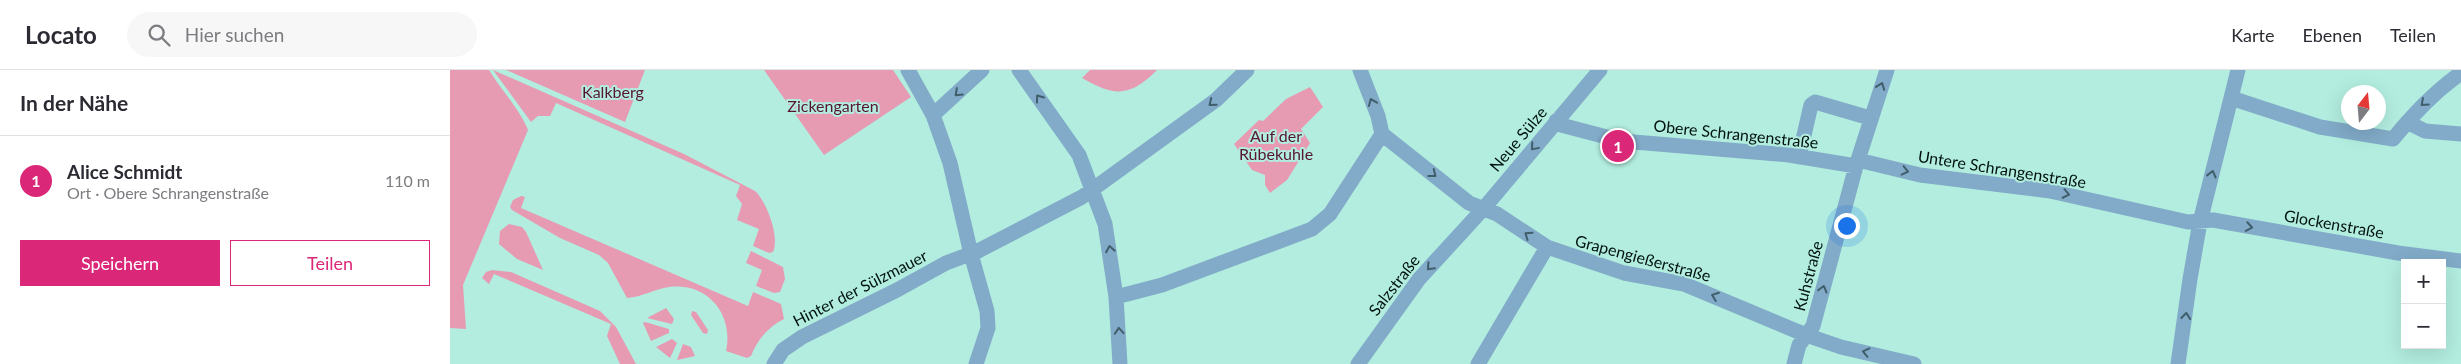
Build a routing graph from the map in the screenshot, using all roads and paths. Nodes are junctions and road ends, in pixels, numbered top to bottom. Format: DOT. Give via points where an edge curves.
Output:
graph roads {
  1 [pos="908,70"];
  2 [pos="982,70"];
  3 [pos="1019,70"];
  4 [pos="1247,70"];
  5 [pos="1360,70"];
  6 [pos="1600,70"];
  7 [pos="1887,70"];
  8 [pos="2238,70"];
  9 [pos="2461,73"];
  10 [pos="2231,98"];
  11 [pos="933,115"];
  12 [pos="1870,118"];
  13 [pos="2407,122"];
  14 [pos="1553,125"];
  15 [pos="1382,134"];
  16 [pos="2461,134"];
  17 [pos="1799,157"];
  18 [pos="1857,163"];
  19 [pos="1092,191"];
  20 [pos="1484,208"];
  21 [pos="2200,222"];
  22 [pos="1463,232"];
  23 [pos="1548,247"];
  24 [pos="971,254"];
  25 [pos="2461,261"];
  26 [pos="1116,297"];
  27 [pos="1806,335"];
  28 [pos="774,364"];
  29 [pos="976,364"];
  30 [pos="1120,364"];
  31 [pos="1358,364"];
  32 [pos="1478,364"];
  33 [pos="1794,364"];
  34 [pos="1914,364"];
  35 [pos="2178,364"];
  1 -- 11 [label="street"];
  2 -- 11 [label="street, one-way"];
  19 -- 3 [label="street, one-way" via="1078,155"];
  4 -- 19 [label="street, Hinter der Sülzmauer, one-way" via="1216,100"];
  15 -- 5 [label="street, one-way"];
  6 -- 14 [label="street, Neue Sülze"];
  12 -- 7 [label="street, Kuhstraße, one-way"];
  8 -- 10 [label="street"];
  9 -- 13 [label="street, one-way" via="2442,86"];
  10 -- 13 [label="street" via="2320,127 2393,139"];
  21 -- 10 [label="street, one-way"];
  11 -- 24 [label="street" via="950,163"];
  12 -- 17 [label="street" via="1815,102 1811,104"];
  12 -- 18 [label="street, Kuhstraße"];
  13 -- 16 [label="street" via="2425,131"];
  14 -- 17 [label="street, Obere Schrangenstraße" via="1622,141"];
  14 -- 20 [label="street, Neue Sülze, one-way"];
  15 -- 20 [label="street, Grapengießerstraße, one-way" via="1469,202"];
  15 -- 26 [label="street" via="1330,214 1312,229 1162,285"];
  17 -- 18 [label="street, Obere Schrangenstraße"];
  18 -- 21 [label="street, Untere Schrangenstraße, one-way" via="1920,175 2050,191"];
  27 -- 18 [label="street, Kuhstraße, one-way" via="1813,326"];
  19 -- 24 [label="street, Hinter der Sülzmauer"];
  26 -- 19 [label="street, one-way" via="1105,224"];
  20 -- 22 [label="street, Neue Sülze"];
  23 -- 20 [label="street, Grapengießerstraße, one-way"];
  21 -- 25 [label="street, Glockenstraße, one-way" via="2213,220"];
  35 -- 21 [label="street, one-way"];
  22 -- 31 [label="street, Salzstraße, one-way" via="1419,280"];
  27 -- 23 [label="street, Grapengießerstraße, one-way" via="1684,284 1624,273"];
  23 -- 32 [label="street"];
  24 -- 28 [label="street, Hinter der Sülzmauer" via="946,263 802,337 783,350"];
  24 -- 29 [label="street" via="987,311 988,328"];
  30 -- 26 [label="street, one-way"];
  27 -- 33 [label="street, Kuhstraße" via="1799,345"];
  34 -- 27 [label="street, Grapengießerstraße, one-way" via="1841,347"];
}
